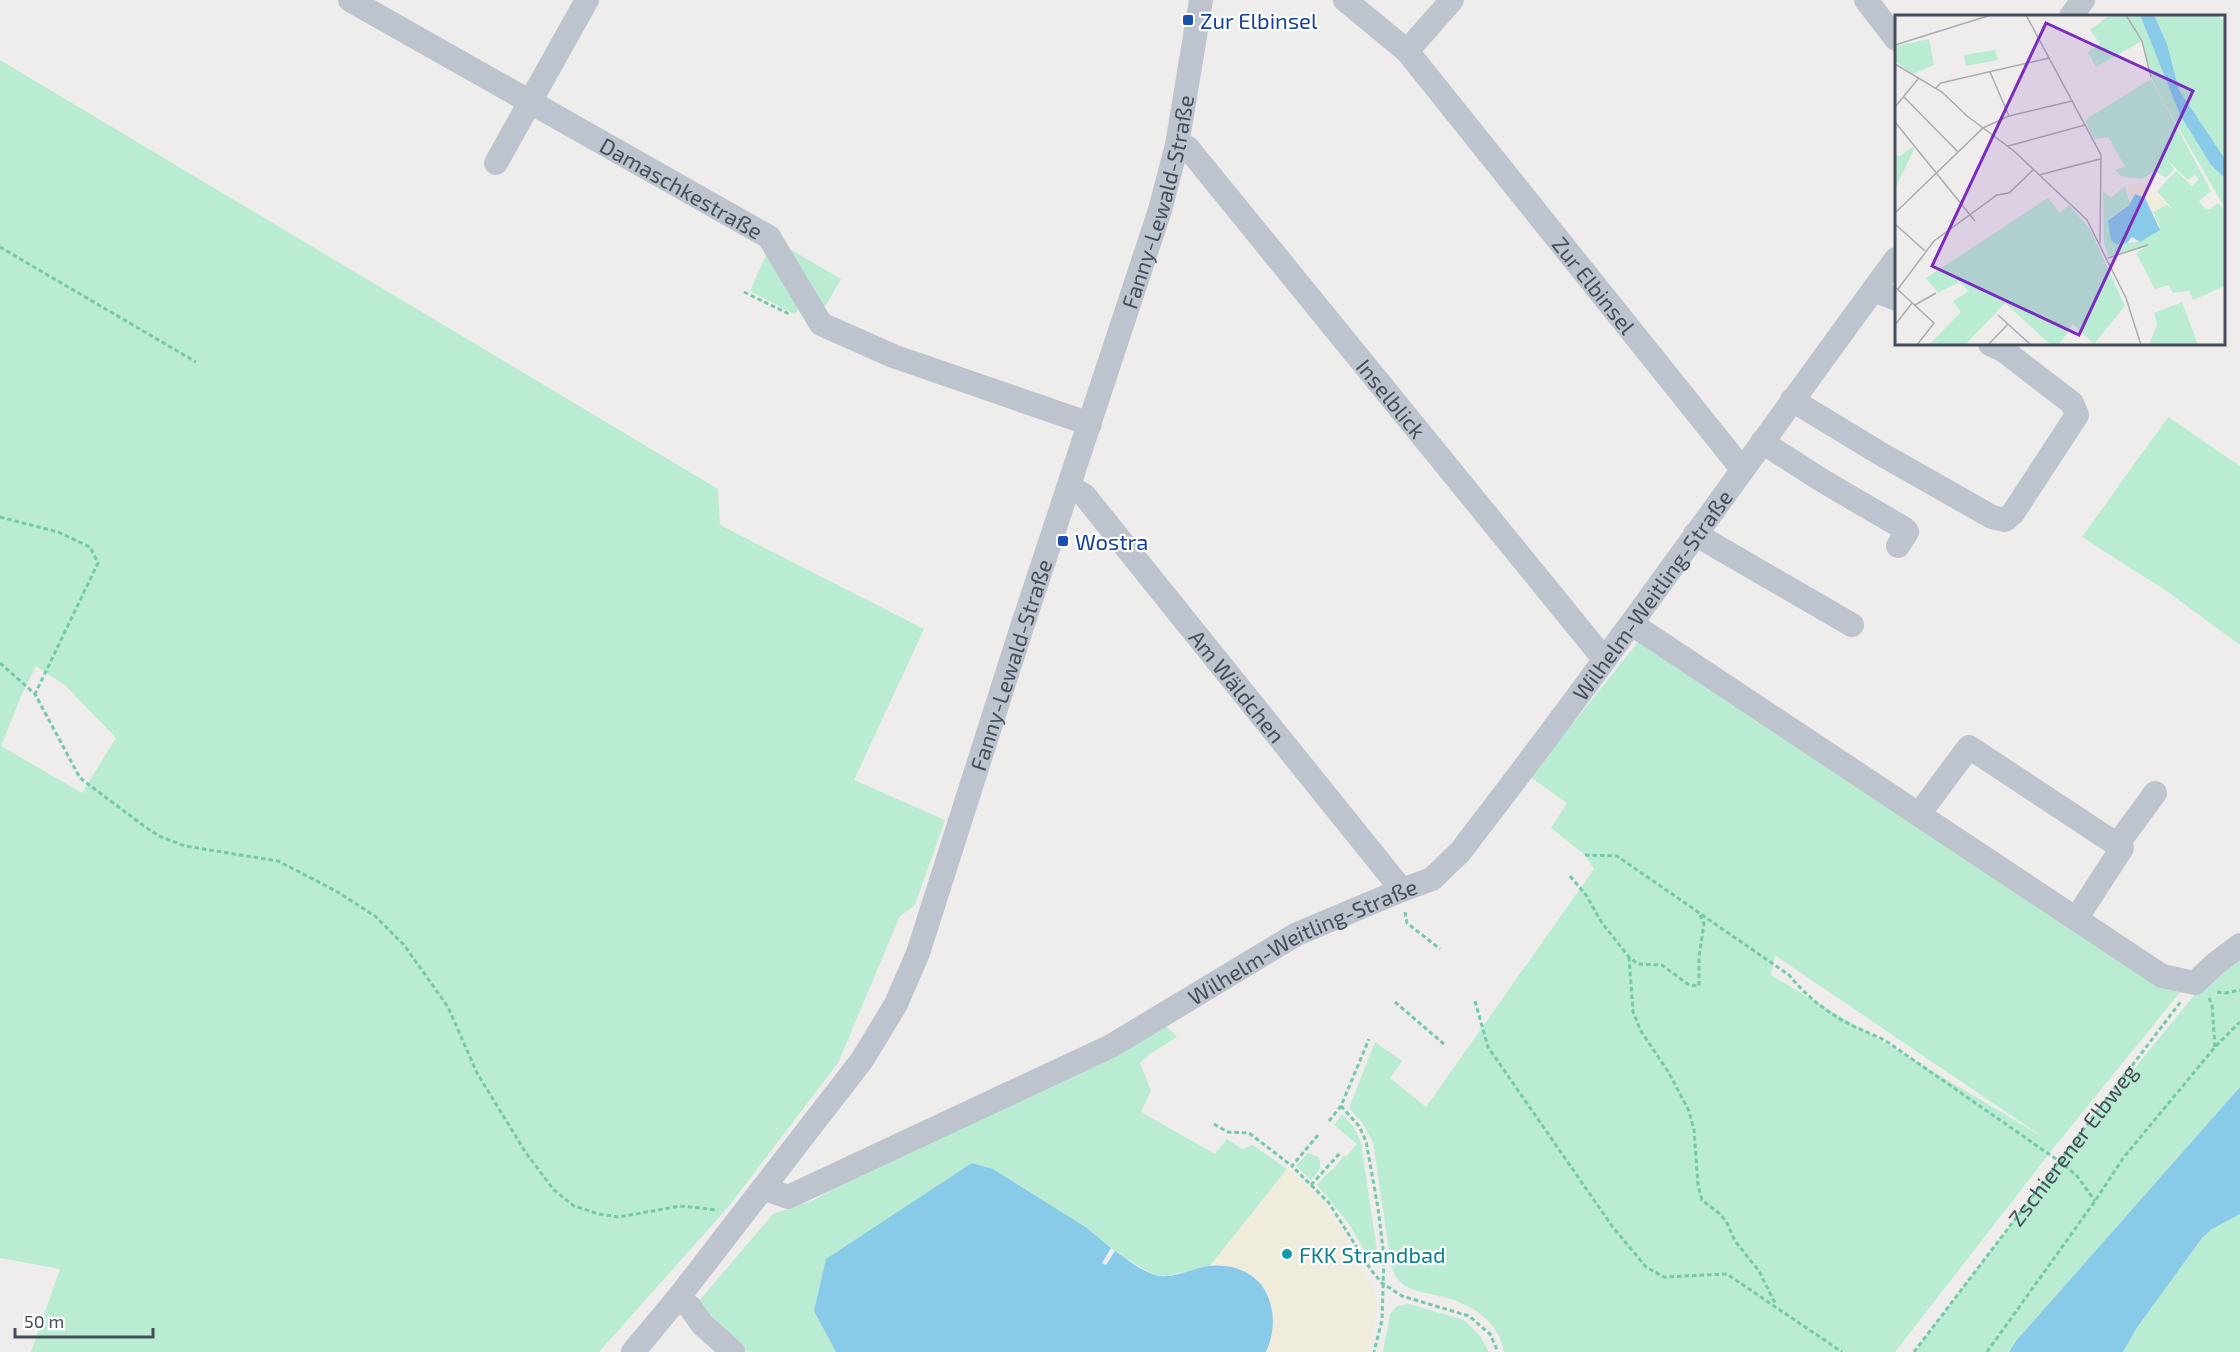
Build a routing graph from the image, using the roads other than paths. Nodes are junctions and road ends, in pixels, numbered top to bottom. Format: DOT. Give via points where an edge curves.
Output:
graph roads {
  1 [pos="350,0"];
  2 [pos="587,0"];
  3 [pos="1201,0"];
  4 [pos="1345,0"];
  5 [pos="1452,0"];
  6 [pos="1866,0"];
  7 [pos="2083,0"];
  8 [pos="2073,15"];
  9 [pos="1895,38"];
  10 [pos="1407,51"];
  11 [pos="530,103"];
  12 [pos="1177,145"];
  13 [pos="496,163"];
  14 [pos="1895,260"];
  15 [pos="1874,290"];
  16 [pos="1895,299"];
  17 [pos="1992,345"];
  18 [pos="1792,400"];
  19 [pos="1090,424"];
  20 [pos="1762,442"];
  21 [pos="1742,469"];
  22 [pos="1069,487"];
  23 [pos="1695,534"];
  24 [pos="1898,546"];
  25 [pos="1632,624"];
  26 [pos="1852,625"];
  27 [pos="1604,659"];
  28 [pos="2155,793"];
  29 [pos="1919,814"];
  30 [pos="2117,845"];
  31 [pos="1402,890"];
  32 [pos="2076,919"];
  33 [pos="2240,945"];
  34 [pos="763,1188"];
  35 [pos="678,1298"];
  36 [pos="633,1352"];
  37 [pos="733,1352"];
  1 -- 11 [label="street, Damaschkestraße"];
  2 -- 11 [label="street"];
  3 -- 12 [label="street, Fanny-Lewald-Straße"];
  4 -- 10 [label="street, Zur Elbinsel"];
  5 -- 10 [label="street"];
  6 -- 9 [label="street"];
  7 -- 8 [label="street"];
  10 -- 21 [label="street, Zur Elbinsel"];
  11 -- 13 [label="street"];
  11 -- 19 [label="street, Damaschkestraße" via="769,237 821,324 893,356"];
  12 -- 19 [label="street, Fanny-Lewald-Straße" via="1160,210"];
  12 -- 27 [label="street, Inselblick" via="1188,148"];
  14 -- 15 [label="street, Wilhelm-Weitling-Straße"];
  15 -- 16 [label="street"];
  15 -- 18 [label="street, Wilhelm-Weitling-Straße"];
  17 -- 18 [label="street" via="2072,403 2077,415 2005,520 1992,517"];
  18 -- 20 [label="street, Wilhelm-Weitling-Straße"];
  19 -- 22 [label="street, Fanny-Lewald-Straße"];
  20 -- 21 [label="street, Wilhelm-Weitling-Straße"];
  20 -- 24 [label="street" via="1905,528 1907,532"];
  21 -- 23 [label="street, Wilhelm-Weitling-Straße"];
  22 -- 31 [label="street, Am Wäldchen" via="1084,495"];
  22 -- 34 [label="street, Fanny-Lewald-Straße" via="918,952 896,1004 862,1060"];
  23 -- 25 [label="street, Wilhelm-Weitling-Straße"];
  23 -- 26 [label="street"];
  25 -- 27 [label="street, Wilhelm-Weitling-Straße"];
  25 -- 29 [label="street"];
  27 -- 31 [label="street, Wilhelm-Weitling-Straße" via="1460,852 1432,879"];
  28 -- 30 [label="street"];
  29 -- 30 [label="street" via="1969,747"];
  29 -- 32 [label="street"];
  30 -- 32 [label="street" via="2122,848"];
  31 -- 34 [label="street, Wilhelm-Weitling-Straße" via="1297,934 1111,1046 788,1197"];
  32 -- 33 [label="street" via="2162,976 2201,987 2215,964"];
  34 -- 35 [label="street"];
  35 -- 36 [label="street"];
  35 -- 37 [label="street"];
}
